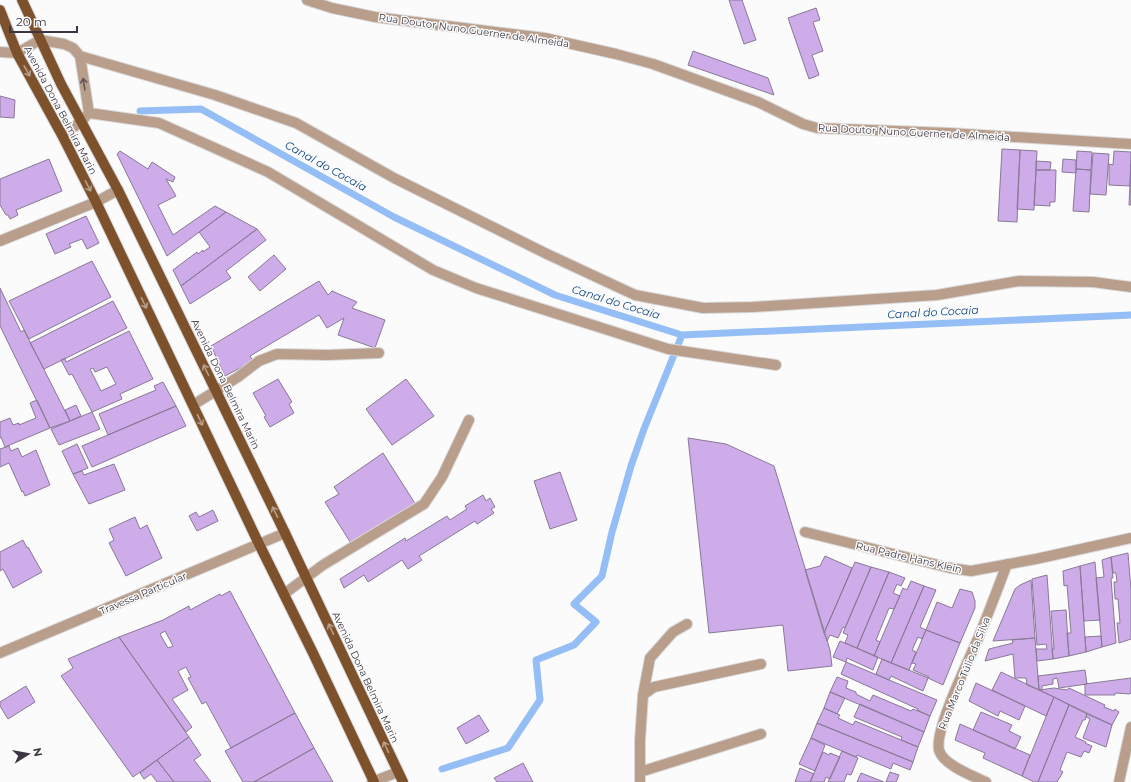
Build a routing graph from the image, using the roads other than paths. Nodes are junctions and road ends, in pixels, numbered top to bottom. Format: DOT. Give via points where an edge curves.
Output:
graph roads {
  1 [pos="22,0"];
  2 [pos="307,0"];
  3 [pos="0,10"];
  4 [pos="40,40"];
  5 [pos="0,52"];
  6 [pos="17,53"];
  7 [pos="80,56"];
  8 [pos="89,113"];
  9 [pos="81,122"];
  10 [pos="62,135"];
  11 [pos="1131,144"];
  12 [pos="118,190"];
  13 [pos="96,202"];
  14 [pos="0,241"];
  15 [pos="1131,287"];
  16 [pos="379,353"];
  17 [pos="776,365"];
  18 [pos="216,391"];
  19 [pos="193,406"];
  20 [pos="468,420"];
  21 [pos="806,532"];
  22 [pos="285,533"];
  23 [pos="1131,538"];
  24 [pos="259,544"];
  25 [pos="1007,564"];
  26 [pos="306,577"];
  27 [pos="284,594"];
  28 [pos="688,624"];
  29 [pos="0,653"];
  30 [pos="761,664"];
  31 [pos="643,695"];
  32 [pos="1131,726"];
  33 [pos="761,734"];
  34 [pos="398,772"];
  35 [pos="640,777"];
  36 [pos="373,782"];
  37 [pos="403,782"];
  38 [pos="986,782"];
  39 [pos="1119,782"];
  1 -- 4 [label="main road, Avenida Dona Belmira Marin"];
  2 -- 11 [label="street, Rua Doutor Nuno Guerner de Almeida" via="375,17 539,37 616,54 653,64 758,102 817,128"];
  3 -- 6 [label="main road, Avenida Dona Belmira Marin"];
  4 -- 6 [label="street"];
  4 -- 7 [label="street" via="64,44 73,48"];
  4 -- 9 [label="main road, Avenida Dona Belmira Marin"];
  5 -- 6 [label="street"];
  6 -- 10 [label="main road, Avenida Dona Belmira Marin, one-way"];
  8 -- 7 [label="street, one-way"];
  7 -- 15 [label="street" via="215,95 296,123 394,178 634,295 703,308 753,308 937,294 1019,281 1093,282"];
  8 -- 9 [label="street"];
  8 -- 17 [label="street" via="159,123 261,168 433,270 476,288 668,349"];
  9 -- 10 [label="street"];
  9 -- 12 [label="main road, Avenida Dona Belmira Marin"];
  10 -- 13 [label="main road, Avenida Dona Belmira Marin, one-way"];
  12 -- 13 [label="street"];
  18 -- 12 [label="main road, Avenida Dona Belmira Marin, one-way"];
  13 -- 14 [label="street"];
  13 -- 19 [label="main road, Avenida Dona Belmira Marin, one-way"];
  16 -- 18 [label="street" via="277,354 259,361"];
  18 -- 19 [label="street"];
  22 -- 18 [label="main road, Avenida Dona Belmira Marin, one-way"];
  19 -- 24 [label="main road, Avenida Dona Belmira Marin, one-way"];
  20 -- 26 [label="street" via="442,477 424,504"];
  21 -- 25 [label="street, Rua Padre Hans Klein" via="950,568 971,571"];
  22 -- 24 [label="street, Travessa Particular"];
  22 -- 26 [label="main road, Avenida Dona Belmira Marin"];
  23 -- 25 [label="street, Rua Padre Hans Klein"];
  24 -- 27 [label="main road, Avenida Dona Belmira Marin"];
  24 -- 29 [label="street, Travessa Particular"];
  25 -- 38 [label="street, Rua Marco Túlio da Silva" via="945,717 939,742 941,755 948,762"];
  26 -- 27 [label="street"];
  34 -- 26 [label="main road, Avenida Dona Belmira Marin, one-way"];
  27 -- 36 [label="main road, Avenida Dona Belmira Marin"];
  28 -- 31 [label="street" via="673,632 650,658"];
  30 -- 31 [label="street" via="654,687"];
  31 -- 35 [label="street"];
  32 -- 39 [label="street"];
  33 -- 35 [label="street"];
  34 -- 36 [label="street"];
  34 -- 37 [label="main road, Avenida Dona Belmira Marin"];
}
